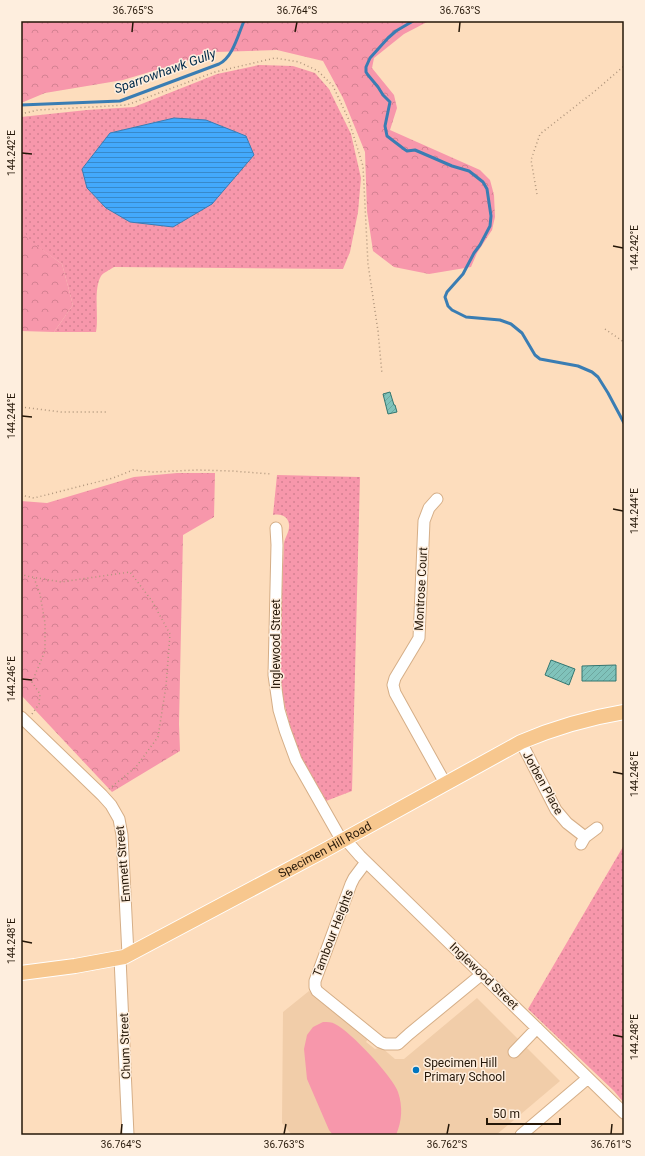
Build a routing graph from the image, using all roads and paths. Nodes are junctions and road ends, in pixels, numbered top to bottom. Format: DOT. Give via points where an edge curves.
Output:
graph roads {
  1 [pos="624,66"];
  2 [pos="21,114"];
  3 [pos="537,194"];
  4 [pos="605,329"];
  5 [pos="624,342"];
  6 [pos="382,374"];
  7 [pos="21,407"];
  8 [pos="108,412"];
  9 [pos="271,474"];
  10 [pos="21,495"];
  11 [pos="436,499"];
  12 [pos="276,528"];
  13 [pos="21,573"];
  14 [pos="33,577"];
  15 [pos="624,712"];
  16 [pos="23,719"];
  17 [pos="521,742"];
  18 [pos="445,783"];
  19 [pos="102,795"];
  20 [pos="598,828"];
  21 [pos="344,840"];
  22 [pos="366,862"];
  23 [pos="124,956"];
  24 [pos="21,973"];
  25 [pos="482,974"];
  26 [pos="537,1028"];
  27 [pos="514,1052"];
  28 [pos="588,1078"];
  29 [pos="624,1113"];
  30 [pos="128,1135"];
  31 [pos="521,1135"];
  1 -- 3 [label="path" via="540,134 531,160"];
  2 -- 6 [label="path" via="38,110 128,105 215,72 275,58 299,62 318,71 333,86 348,118 363,166 368,264"];
  4 -- 5 [label="path"];
  7 -- 8 [label="path" via="61,412"];
  9 -- 10 [label="path" via="218,470 133,470 113,478 34,498"];
  11 -- 18 [label="street, Montrose Court" via="424,521 419,638 393,685"];
  12 -- 21 [label="street, Inglewood Street" via="274,675 279,710 296,760"];
  13 -- 14 [label="path"];
  14 -- 16 [label="path" via="40,594 45,623 45,650 32,682 40,694 39,704"];
  14 -- 19 [label="path" via="62,582 130,572 152,601 170,634 166,686 158,737 136,767"];
  15 -- 17 [label="main road, Specimen Hill Road" via="593,717"];
  16 -- 19 [label="street, Emmett Street"];
  17 -- 18 [label="main road, Specimen Hill Road"];
  17 -- 20 [label="street, Jorben Place" via="556,810 567,823 583,840"];
  18 -- 21 [label="main road, Specimen Hill Road"];
  19 -- 23 [label="street, Emmett Street" via="119,819 122,834"];
  21 -- 22 [label="street, Inglewood Street"];
  21 -- 23 [label="main road, Specimen Hill Road"];
  22 -- 25 [label="street, Inglewood Street"];
  22 -- 25 [label="street, Tambour Heights" via="351,884 315,981 317,991 380,1042 398,1044"];
  23 -- 24 [label="main road, Specimen Hill Road"];
  23 -- 30 [label="street, Chum Street"];
  25 -- 26 [label="street, Inglewood Street"];
  26 -- 27 [label="street"];
  26 -- 28 [label="street, Inglewood Street"];
  28 -- 29 [label="street, Inglewood Street"];
  28 -- 31 [label="street"];
}
